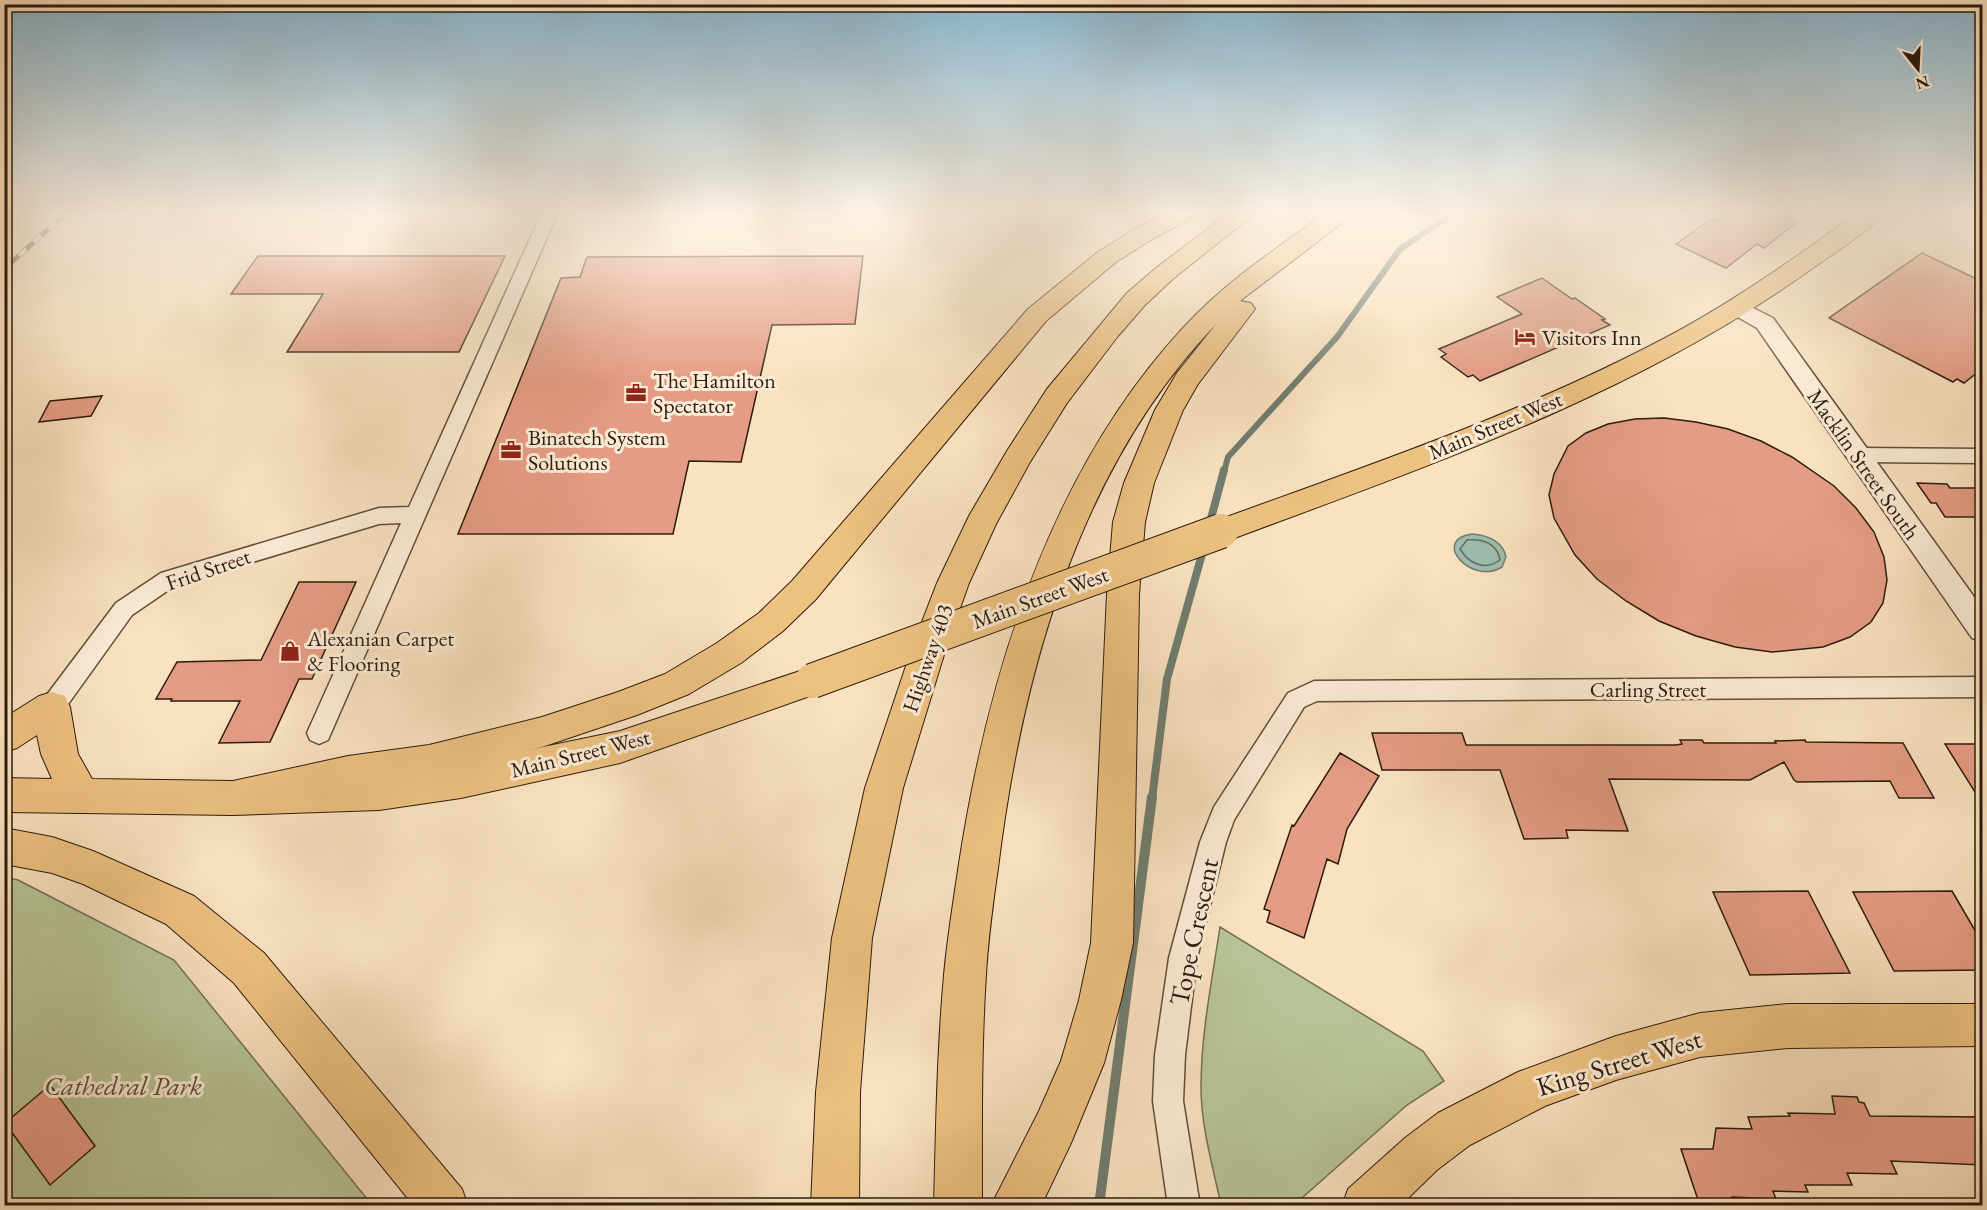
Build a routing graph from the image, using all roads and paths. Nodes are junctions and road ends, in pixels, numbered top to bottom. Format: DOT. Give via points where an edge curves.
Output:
graph roads {
  1 [pos="525,268"];
  2 [pos="1090,268"];
  3 [pos="1171,268"];
  4 [pos="1266,268"];
  5 [pos="1268,268"];
  6 [pos="1793,268"];
  7 [pos="1737,308"];
  8 [pos="1858,455"];
  9 [pos="1983,456"];
  10 [pos="416,515"];
  11 [pos="1983,630"];
  12 [pos="1983,687"];
  13 [pos="1314,691"];
  14 [pos="52,707"];
  15 [pos="319,733"];
  16 [pos="4,737"];
  17 [pos="4,795"];
  18 [pos="81,795"];
  19 [pos="232,798"];
  20 [pos="4,846"];
  21 [pos="1983,1025"];
  22 [pos="445,1206"];
  23 [pos="835,1206"];
  24 [pos="958,1206"];
  25 [pos="1014,1206"];
  26 [pos="1184,1206"];
  27 [pos="1365,1206"];
  1 -- 10 [label="street"];
  2 -- 19 [label="main road" via="1037,315 804,590 771,622 729,653 677,684 542,732 429,761 348,772"];
  3 -- 23 [label="main road, Highway 403" via="1108,330 1057,396 1017,458 980,524 930,645 884,788 852,938 838,1092"];
  4 -- 24 [label="main road" via="1191,335 1142,399 1074,515 1026,637 991,781 975,890 964,985"];
  5 -- 25 [label="main road" via="1252,296 1187,379 1169,410 1138,483 1129,522 1123,594 1112,943 1082,1063 1028,1184"];
  6 -- 7 [label="main road, Main Street West"];
  7 -- 8 [label="street, Macklin Street South" via="1765,324"];
  7 -- 19 [label="main road, Main Street West, bridge" via="1634,365 1491,429 812,681 620,747 461,781 379,793"];
  8 -- 9 [label="street"];
  8 -- 11 [label="street, Macklin Street South"];
  10 -- 14 [label="street, Frid Street" via="379,516 169,579 124,609"];
  10 -- 15 [label="street"];
  12 -- 13 [label="street, Carling Street"];
  13 -- 26 [label="street, Tope Crescent" via="1296,700 1223,815 1183,958 1168,1101"];
  14 -- 16 [label="main road"];
  14 -- 18 [label="main road" via="57,753"];
  17 -- 18 [label="main road, Main Street West"];
  18 -- 19 [label="main road, Main Street West"];
  20 -- 22 [label="main road" via="52,855 93,869 180,910 249,968"];
  21 -- 27 [label="main road, King Street West" via="1788,1026 1700,1035 1616,1058 1534,1088 1454,1129"];
}
